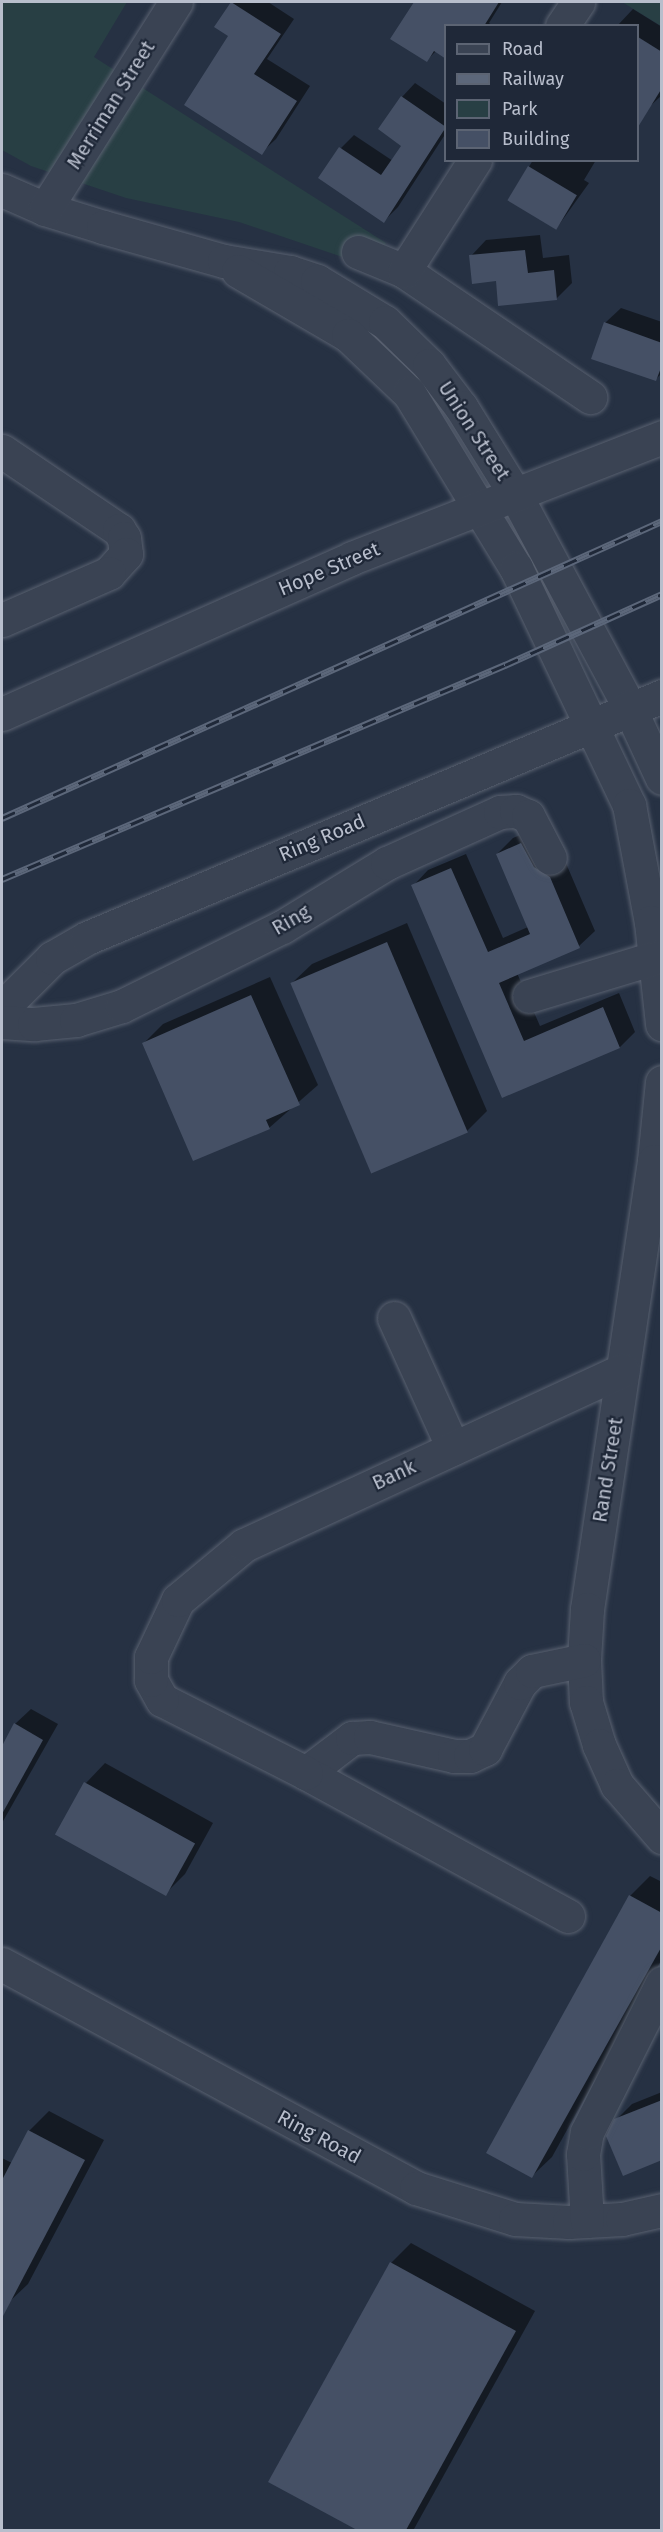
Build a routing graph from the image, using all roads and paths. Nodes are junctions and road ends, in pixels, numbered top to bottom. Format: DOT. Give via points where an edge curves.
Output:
graph roads {
  1 [pos="176,2"];
  2 [pos="578,2"];
  3 [pos="563,24"];
  4 [pos="474,162"];
  5 [pos="2,190"];
  6 [pos="45,209"];
  7 [pos="358,252"];
  8 [pos="224,261"];
  9 [pos="404,271"];
  10 [pos="590,397"];
  11 [pos="662,437"];
  12 [pos="2,451"];
  13 [pos="515,494"];
  14 [pos="479,507"];
  15 [pos="2,620"];
  16 [pos="662,696"];
  17 [pos="629,707"];
  18 [pos="2,714"];
  19 [pos="592,722"];
  20 [pos="662,778"];
  21 [pos="550,858"];
  22 [pos="654,958"];
  23 [pos="529,996"];
  24 [pos="2,1008"];
  25 [pos="2,1022"];
  26 [pos="662,1024"];
  27 [pos="662,1082"];
  28 [pos="394,1318"];
  29 [pos="623,1370"];
  30 [pos="453,1448"];
  31 [pos="584,1660"];
  32 [pos="306,1773"];
  33 [pos="662,1837"];
  34 [pos="568,1916"];
  35 [pos="2,1964"];
  36 [pos="662,1983"];
  37 [pos="662,2210"];
  38 [pos="587,2221"];
  1 -- 6 [label="street, Merriman Street"];
  2 -- 3 [label="street"];
  4 -- 9 [label="street"];
  5 -- 6 [label="street, Union Street"];
  6 -- 8 [label="street, Union Street"];
  7 -- 9 [label="street"];
  8 -- 13 [label="street, Union Street" via="290,272 317,281 385,322 429,365 461,407"];
  8 -- 14 [label="street, Union Street" via="333,324 370,351 409,393"];
  9 -- 10 [label="street"];
  11 -- 13 [label="street, Hope Street"];
  12 -- 15 [label="street" via="119,530 126,554 109,573"];
  13 -- 14 [label="street, Hope Street"];
  13 -- 17 [label="street, Union Street"];
  14 -- 18 [label="street, Hope Street" via="352,558"];
  14 -- 19 [label="street, Union Street" via="516,568"];
  16 -- 17 [label="street, Ring Road"];
  17 -- 19 [label="street, Ring Road"];
  17 -- 20 [label="street"];
  19 -- 22 [label="street" via="629,805 639,847"];
  19 -- 24 [label="street, Ring Road" via="87,938 52,958"];
  21 -- 25 [label="street, Ring" via="528,816 516,811 500,812 387,863 282,927 122,1006 76,1020"];
  22 -- 23 [label="street"];
  22 -- 26 [label="street"];
  27 -- 29 [label="street, Rand Street"];
  28 -- 30 [label="street"];
  29 -- 30 [label="street, Bank"];
  29 -- 31 [label="street, Rand Street" via="587,1609"];
  30 -- 32 [label="street, Bank" via="244,1545 178,1600 151,1657 151,1680 162,1700"];
  31 -- 32 [label="street" via="532,1671 520,1683 485,1749 470,1756 370,1737 352,1738"];
  31 -- 33 [label="street, Rand Street" via="586,1701 599,1745 617,1785"];
  32 -- 34 [label="street"];
  35 -- 38 [label="street, Ring Road" via="416,2188 514,2219"];
  36 -- 38 [label="street" via="587,2132 583,2154"];
  37 -- 38 [label="street, Ring Road"];
}
